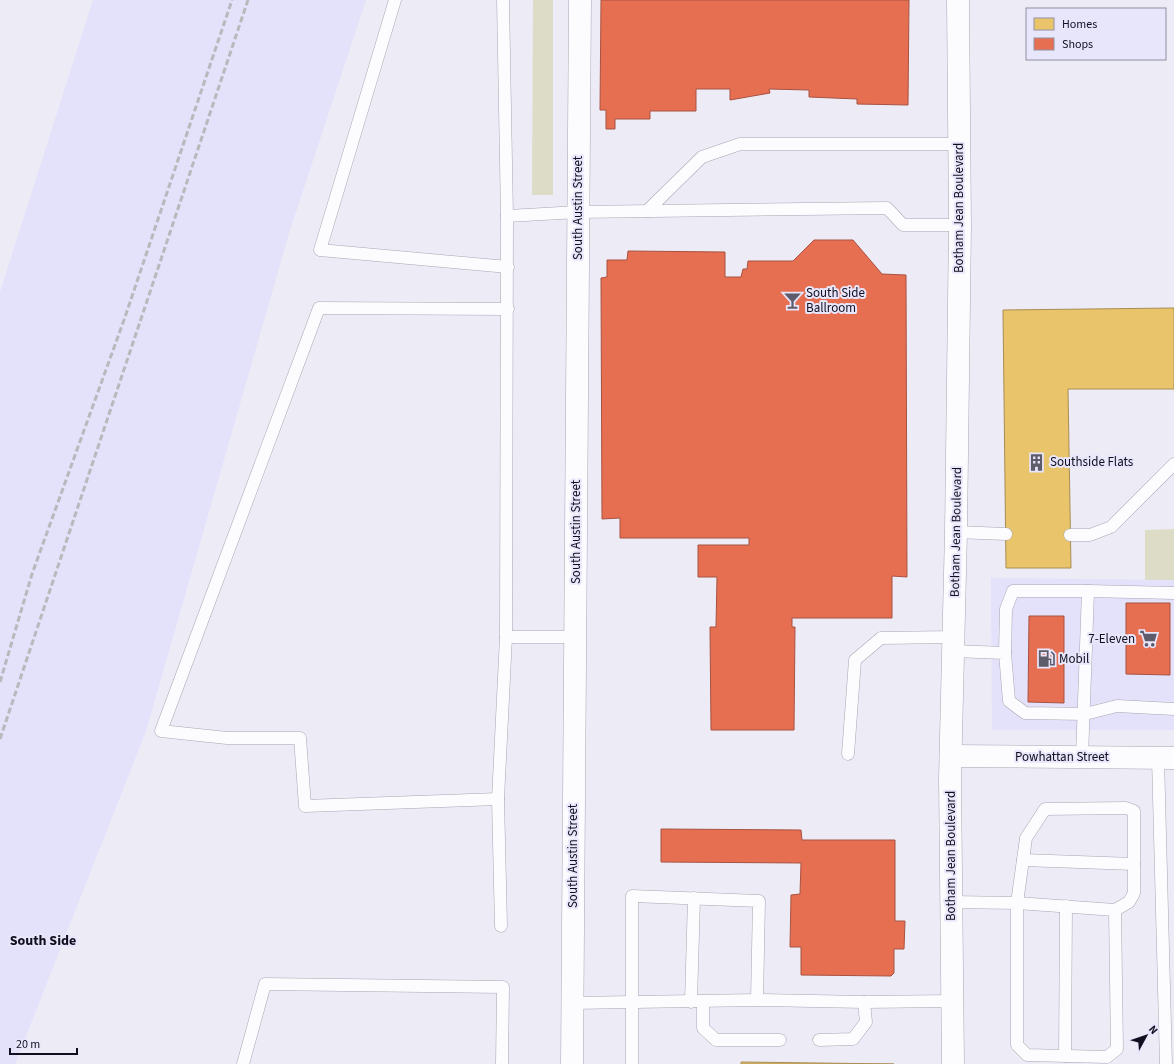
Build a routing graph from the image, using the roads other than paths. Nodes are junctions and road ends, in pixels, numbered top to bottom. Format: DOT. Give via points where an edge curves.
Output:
graph roads {
  1 [pos="396,0"];
  2 [pos="503,0"];
  3 [pos="580,0"];
  4 [pos="958,0"];
  5 [pos="959,144"];
  6 [pos="647,211"];
  7 [pos="578,212"];
  8 [pos="507,216"];
  9 [pos="960,225"];
  10 [pos="508,267"];
  11 [pos="508,309"];
  12 [pos="1174,464"];
  13 [pos="956,532"];
  14 [pos="1006,534"];
  15 [pos="1070,535"];
  16 [pos="1088,591"];
  17 [pos="1174,593"];
  18 [pos="506,637"];
  19 [pos="575,637"];
  20 [pos="953,644"];
  21 [pos="1005,653"];
  22 [pos="1174,709"];
  23 [pos="1085,714"];
  24 [pos="848,754"];
  25 [pos="951,756"];
  26 [pos="1082,757"];
  27 [pos="1166,758"];
  28 [pos="498,799"];
  29 [pos="1023,860"];
  30 [pos="1134,864"];
  31 [pos="694,898"];
  32 [pos="951,902"];
  33 [pos="1017,902"];
  34 [pos="1066,906"];
  35 [pos="1115,910"];
  36 [pos="500,926"];
  37 [pos="757,1000"];
  38 [pos="953,1001"];
  39 [pos="632,1002"];
  40 [pos="697,1002"];
  41 [pos="864,1002"];
  42 [pos="572,1003"];
  43 [pos="780,1040"];
  44 [pos="819,1040"];
  45 [pos="1065,1056"];
  46 [pos="242,1064"];
  47 [pos="502,1064"];
  48 [pos="572,1064"];
  49 [pos="632,1064"];
  50 [pos="953,1064"];
  51 [pos="1166,1064"];
  1 -- 10 [label="lane" via="320,250"];
  2 -- 8 [label="lane"];
  3 -- 7 [label="street, South Austin Street"];
  4 -- 5 [label="street, Botham Jean Boulevard"];
  5 -- 6 [label="lane" via="740,144 702,157"];
  5 -- 9 [label="street, Botham Jean Boulevard"];
  6 -- 7 [label="lane"];
  6 -- 9 [label="lane" via="887,208 903,225"];
  7 -- 8 [label="lane"];
  7 -- 19 [label="street, South Austin Street"];
  8 -- 10 [label="lane"];
  9 -- 13 [label="street, Botham Jean Boulevard"];
  10 -- 11 [label="lane"];
  11 -- 18 [label="lane"];
  11 -- 28 [label="lane" via="319,308 161,731 226,738 300,738 305,806"];
  12 -- 15 [label="lane" via="1111,527 1090,535"];
  13 -- 14 [label="lane"];
  13 -- 20 [label="street, Botham Jean Boulevard"];
  16 -- 17 [label="lane"];
  16 -- 21 [label="lane" via="1013,591 1006,609"];
  16 -- 23 [label="lane"];
  18 -- 19 [label="lane"];
  18 -- 28 [label="lane"];
  19 -- 42 [label="street, South Austin Street"];
  20 -- 21 [label="lane"];
  20 -- 24 [label="lane" via="881,638 855,660"];
  20 -- 25 [label="street, Botham Jean Boulevard"];
  21 -- 23 [label="lane" via="1009,701 1025,713"];
  22 -- 23 [label="lane" via="1116,706"];
  23 -- 26 [label="lane"];
  25 -- 26 [label="street, Powhattan Street"];
  25 -- 32 [label="street, Botham Jean Boulevard"];
  26 -- 27 [label="street, Powhattan Street"];
  27 -- 51 [label="lane"];
  28 -- 36 [label="lane"];
  29 -- 30 [label="lane"];
  29 -- 30 [label="lane" via="1026,838 1045,809 1126,808 1134,811"];
  29 -- 33 [label="lane"];
  30 -- 35 [label="lane" via="1134,893 1129,902"];
  31 -- 37 [label="lane" via="759,901"];
  31 -- 39 [label="lane" via="632,896"];
  31 -- 40 [label="lane"];
  32 -- 33 [label="lane"];
  32 -- 38 [label="street, Botham Jean Boulevard"];
  33 -- 34 [label="lane"];
  33 -- 45 [label="lane" via="1017,1045 1027,1055"];
  34 -- 35 [label="lane"];
  34 -- 45 [label="lane"];
  35 -- 45 [label="lane" via="1116,1049 1107,1057"];
  37 -- 40 [label="lane"];
  37 -- 41 [label="lane"];
  38 -- 41 [label="lane"];
  38 -- 50 [label="street, Botham Jean Boulevard"];
  39 -- 40 [label="lane"];
  39 -- 42 [label="lane"];
  39 -- 49 [label="lane"];
  40 -- 43 [label="lane" via="703,1028 716,1040"];
  41 -- 44 [label="lane" via="866,1022 853,1039"];
  42 -- 48 [label="street, South Austin Street"];
  46 -- 47 [label="lane" via="265,984 503,987"];
}
